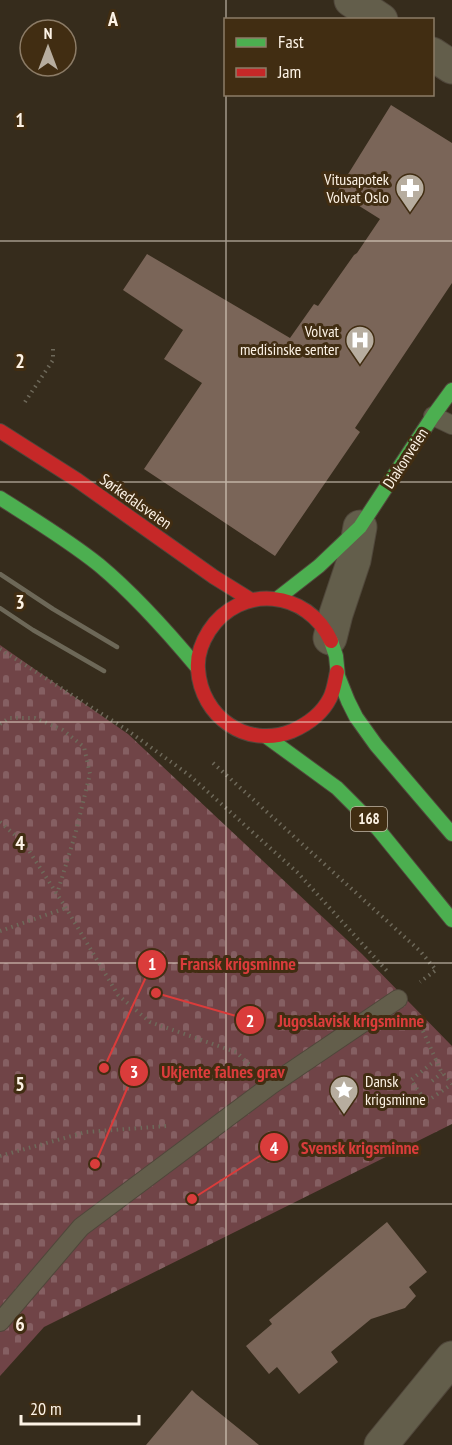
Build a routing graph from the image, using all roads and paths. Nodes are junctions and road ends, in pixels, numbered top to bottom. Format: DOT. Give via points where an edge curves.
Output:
graph roads {
  1 [pos="351,0"];
  2 [pos="378,18"];
  3 [pos="434,55"];
  4 [pos="452,67"];
  5 [pos="53,346"];
  6 [pos="452,390"];
  7 [pos="20,409"];
  8 [pos="433,416"];
  9 [pos="452,425"];
  10 [pos="0,431"];
  11 [pos="0,498"];
  12 [pos="360,527"];
  13 [pos="278,598"];
  14 [pos="251,600"];
  15 [pos="330,638"];
  16 [pos="0,649"];
  17 [pos="197,667"];
  18 [pos="337,672"];
  19 [pos="0,724"];
  20 [pos="267,738"];
  21 [pos="213,763"];
  22 [pos="0,822"];
  23 [pos="452,834"];
  24 [pos="57,894"];
  25 [pos="66,908"];
  26 [pos="452,920"];
  27 [pos="0,931"];
  28 [pos="436,970"];
  29 [pos="390,975"];
  30 [pos="398,999"];
  31 [pos="415,1014"];
  32 [pos="436,1060"];
  33 [pos="442,1073"];
  34 [pos="432,1081"];
  35 [pos="271,1085"];
  36 [pos="224,1121"];
  37 [pos="0,1156"];
  38 [pos="0,1322"];
  39 [pos="452,1359"];
  40 [pos="381,1445"];
  1 -- 2 [label="street"];
  3 -- 4 [label="street"];
  5 -- 7 [label="path" via="53,360"];
  6 -- 8 [label="main road, Diakonveien"];
  8 -- 9 [label="lane"];
  8 -- 12 [label="main road, Diakonveien"];
  10 -- 14 [label="main road, Sørkedalsveien"];
  11 -- 17 [label="main road" via="100,566 169,633"];
  12 -- 13 [label="main road, Diakonveien"];
  12 -- 15 [label="street, Diakonveien"];
  13 -- 14 [label="main road"];
  13 -- 15 [label="main road" via="309,612"];
  14 -- 17 [label="main road" via="230,608 212,624 201,644"];
  15 -- 18 [label="main road"];
  16 -- 29 [label="path" via="127,730 189,775 297,872"];
  17 -- 20 [label="main road" via="200,688 210,708 225,724 245,734"];
  18 -- 20 [label="main road" via="330,698 315,718 292,732"];
  18 -- 23 [label="main road" via="352,710 372,741"];
  19 -- 24 [label="path" via="9,718 35,718 63,730 84,747 90,774"];
  20 -- 26 [label="main road, 168" via="337,788 378,829"];
  21 -- 28 [label="path" via="420,951"];
  22 -- 24 [label="path" via="24,843"];
  24 -- 25 [label="path"];
  25 -- 27 [label="path"];
  25 -- 35 [label="path" via="118,995 150,1022 236,1052"];
  30 -- 35 [label="lane"];
  31 -- 32 [label="path"];
  32 -- 33 [label="path"];
  32 -- 33 [label="path" via="411,1080 426,1102 452,1084"];
  33 -- 34 [label="path"];
  35 -- 36 [label="lane"];
  36 -- 37 [label="path" via="86,1132"];
  36 -- 38 [label="lane" via="81,1227"];
  39 -- 40 [label="street"];
}
